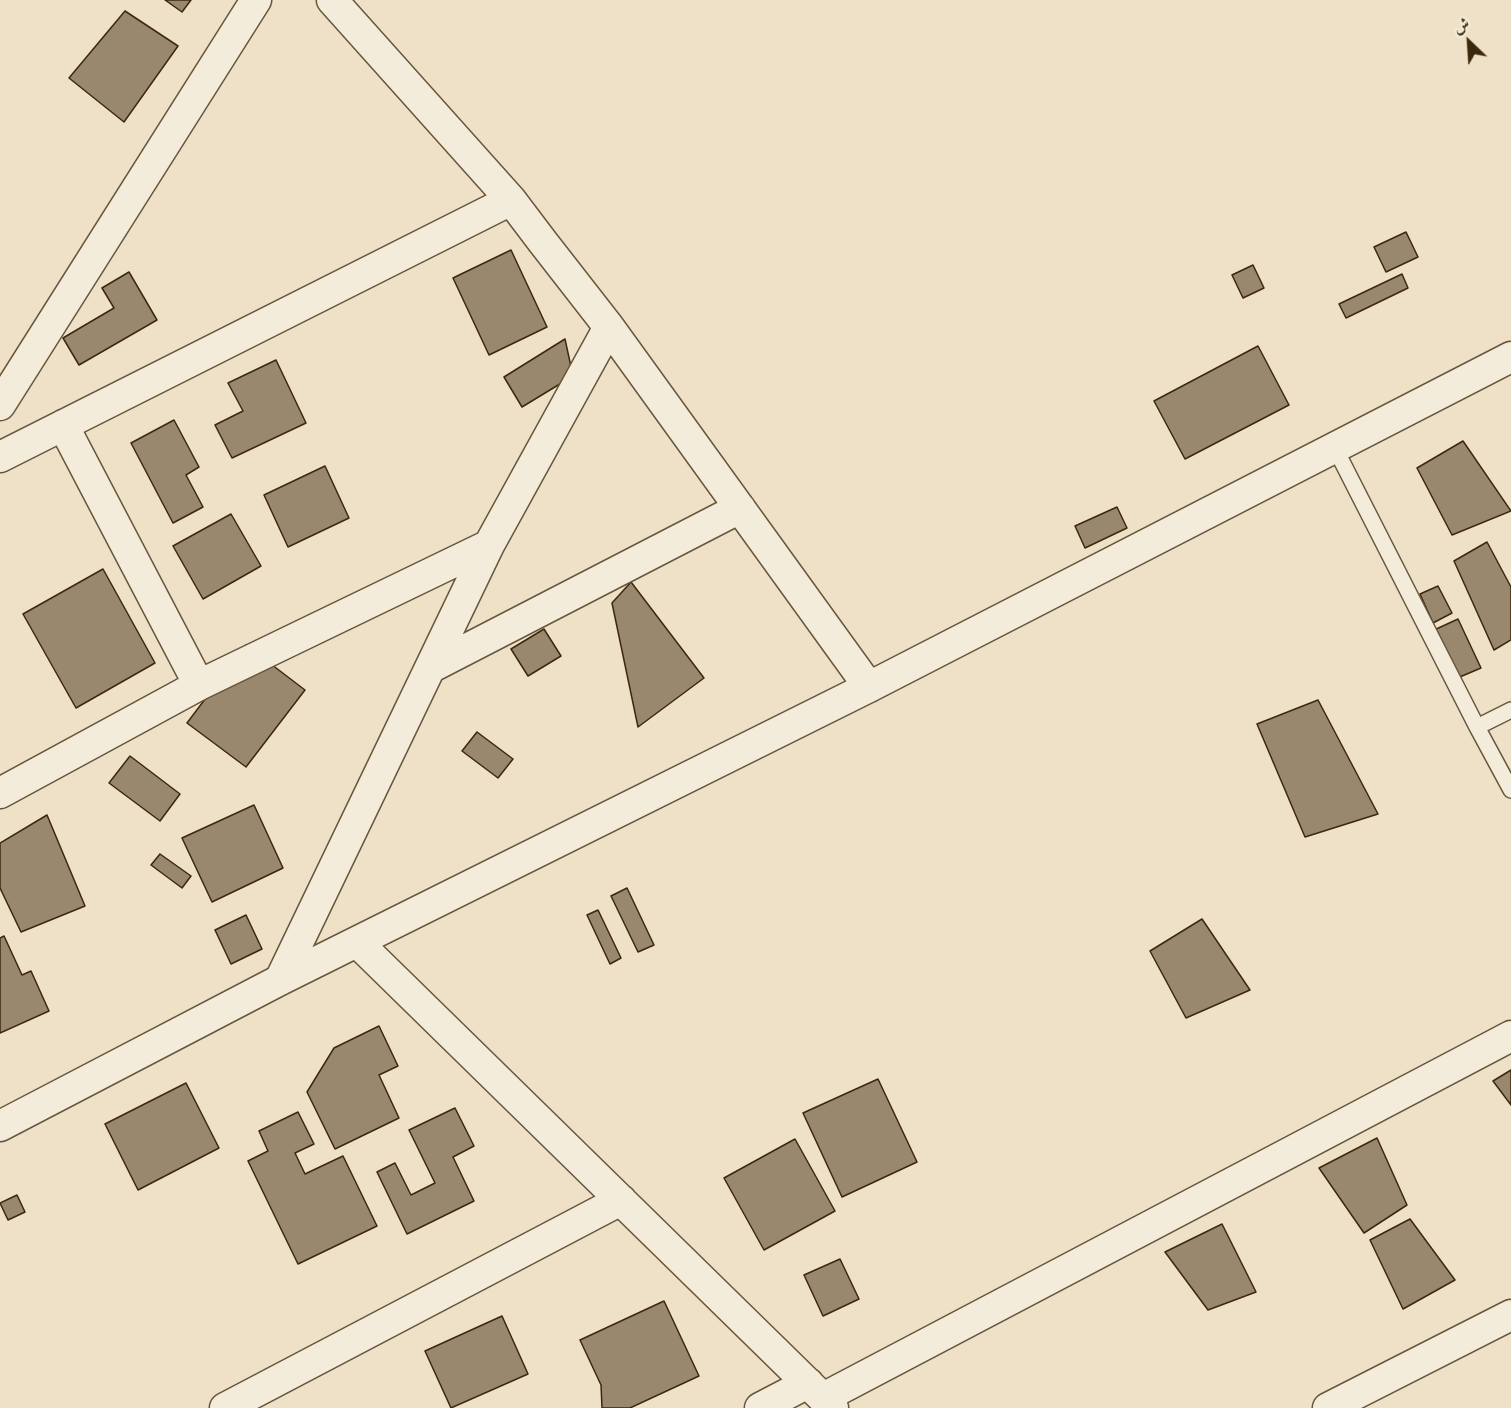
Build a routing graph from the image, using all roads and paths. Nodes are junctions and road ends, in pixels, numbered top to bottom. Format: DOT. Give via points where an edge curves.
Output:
graph roads {
  1 [pos="256,0"];
  2 [pos="332,0"];
  3 [pos="511,200"];
  4 [pos="609,327"];
  5 [pos="1511,357"];
  6 [pos="0,405"];
  7 [pos="63,425"];
  8 [pos="1335,448"];
  9 [pos="0,457"];
  10 [pos="740,508"];
  11 [pos="489,544"];
  12 [pos="430,668"];
  13 [pos="199,685"];
  14 [pos="869,687"];
  15 [pos="1511,710"];
  16 [pos="1477,727"];
  17 [pos="1511,790"];
  18 [pos="0,793"];
  19 [pos="357,942"];
  20 [pos="280,980"];
  21 [pos="1511,1036"];
  22 [pos="0,1126"];
  23 [pos="621,1200"];
  24 [pos="1511,1315"];
  25 [pos="822,1396"];
  26 [pos="225,1408"];
  27 [pos="760,1408"];
  28 [pos="1328,1408"];
  1 -- 6 [label="street"];
  2 -- 3 [label="street"];
  3 -- 4 [label="street"];
  3 -- 7 [label="street"];
  4 -- 10 [label="street"];
  4 -- 11 [label="street"];
  5 -- 8 [label="street"];
  7 -- 9 [label="street"];
  7 -- 13 [label="street"];
  8 -- 14 [label="street"];
  8 -- 16 [label="lane"];
  10 -- 12 [label="street"];
  10 -- 14 [label="street"];
  11 -- 12 [label="street"];
  11 -- 13 [label="street"];
  12 -- 20 [label="street"];
  13 -- 18 [label="street"];
  14 -- 19 [label="street"];
  15 -- 16 [label="lane"];
  16 -- 17 [label="lane"];
  19 -- 20 [label="street"];
  19 -- 23 [label="street"];
  20 -- 22 [label="street"];
  21 -- 25 [label="street"];
  23 -- 25 [label="street"];
  23 -- 26 [label="street"];
  24 -- 28 [label="street"];
  25 -- 27 [label="street"];
}
